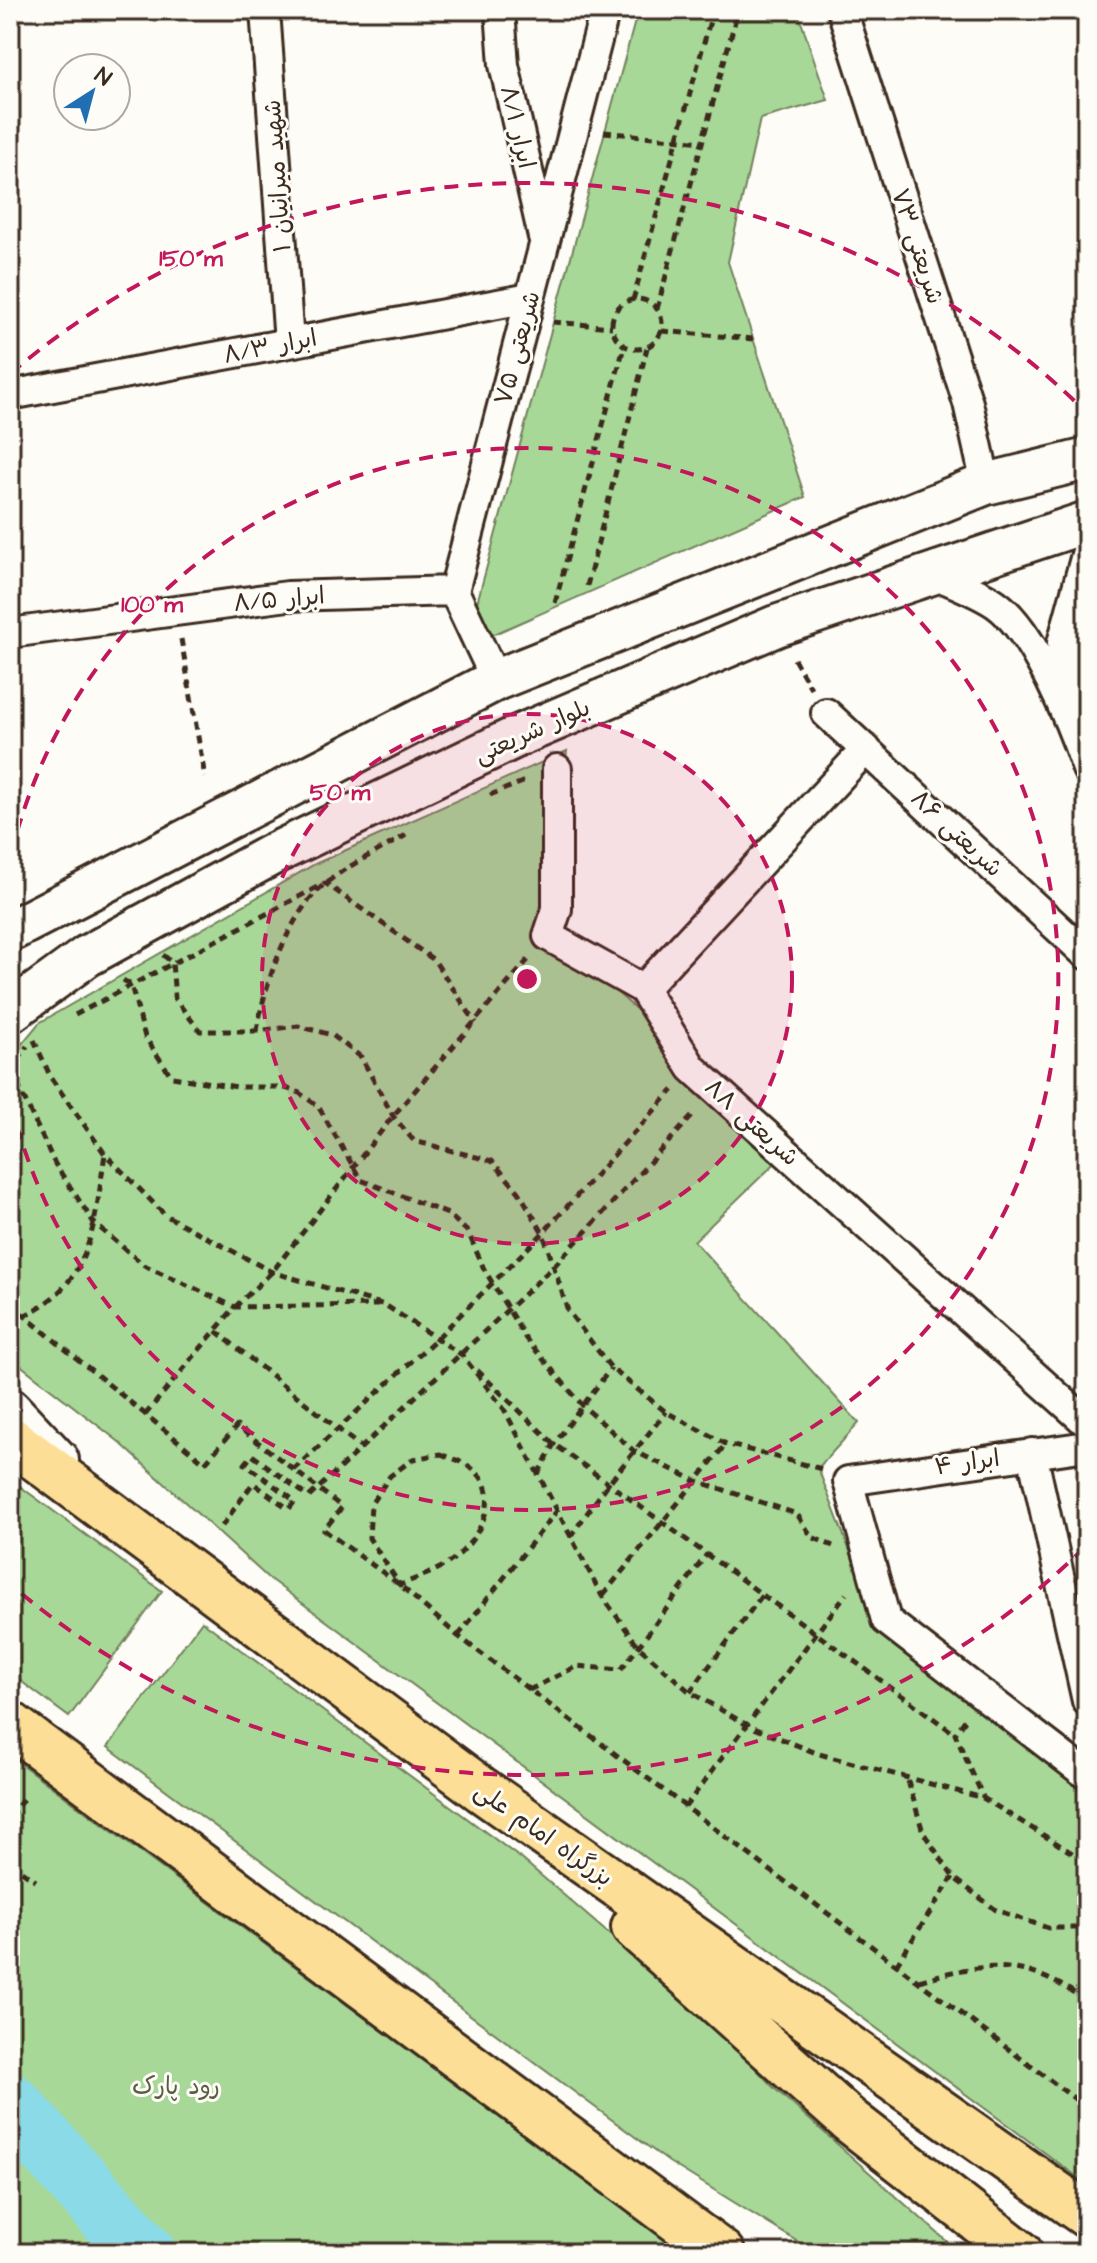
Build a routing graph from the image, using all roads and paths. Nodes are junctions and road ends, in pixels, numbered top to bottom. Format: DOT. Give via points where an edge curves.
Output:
graph roads {
  1 [pos="265,10"];
  2 [pos="500,10"];
  3 [pos="605,10"];
  4 [pos="713,10"];
  5 [pos="738,10"];
  6 [pos="842,10"];
  7 [pos="575,129"];
  8 [pos="677,140"];
  9 [pos="702,142"];
  10 [pos="545,243"];
  11 [pos="633,300"];
  12 [pos="528,306"];
  13 [pos="657,309"];
  14 [pos="612,327"];
  15 [pos="662,331"];
  16 [pos="753,339"];
  17 [pos="289,343"];
  18 [pos="624,347"];
  19 [pos="647,348"];
  20 [pos="10,395"];
  21 [pos="1087,459"];
  22 [pos="986,484"];
  23 [pos="1087,522"];
  24 [pos="1087,551"];
  25 [pos="930,572"];
  26 [pos="587,586"];
  27 [pos="454,591"];
  28 [pos="555,603"];
  29 [pos="177,611"];
  30 [pos="776,626"];
  31 [pos="10,633"];
  32 [pos="496,680"];
  33 [pos="826,713"];
  34 [pos="1070,719"];
  35 [pos="866,749"];
  36 [pos="557,769"];
  37 [pos="1087,769"];
  38 [pos="205,777"];
  39 [pos="488,795"];
  40 [pos="420,827"];
  41 [pos="325,883"];
  42 [pos="135,930"];
  43 [pos="10,931"];
  44 [pos="548,936"];
  45 [pos="1087,955"];
  46 [pos="87,956"];
  47 [pos="172,962"];
  48 [pos="131,985"];
  49 [pos="643,989"];
  50 [pos="10,1012"];
  51 [pos="61,1022"];
  52 [pos="476,1023"];
  53 [pos="257,1031"];
  54 [pos="692,1068"];
  55 [pos="10,1071"];
  56 [pos="715,1090"];
  57 [pos="393,1116"];
  58 [pos="105,1154"];
  59 [pos="354,1168"];
  60 [pos="94,1223"];
  61 [pos="543,1233"];
  62 [pos="555,1265"];
  63 [pos="272,1272"];
  64 [pos="492,1282"];
  65 [pos="10,1304"];
  66 [pos="385,1305"];
  67 [pos="235,1307"];
  68 [pos="507,1308"];
  69 [pos="23,1316"];
  70 [pos="216,1331"];
  71 [pos="436,1339"];
  72 [pos="462,1355"];
  73 [pos="611,1368"];
  74 [pos="583,1406"];
  75 [pos="10,1409"];
  76 [pos="666,1412"];
  77 [pos="145,1415"];
  78 [pos="1087,1423"];
  79 [pos="339,1429"];
  80 [pos="10,1439"];
  81 [pos="554,1444"];
  82 [pos="726,1444"];
  83 [pos="1087,1446"];
  84 [pos="363,1449"];
  85 [pos="634,1451"];
  86 [pos="1032,1453"];
  87 [pos="293,1470"];
  88 [pos="538,1475"];
  89 [pos="694,1480"];
  90 [pos="848,1481"];
  91 [pos="608,1484"];
  92 [pos="319,1489"];
  93 [pos="101,1507"];
  94 [pos="556,1512"];
  95 [pos="660,1521"];
  96 [pos="222,1526"];
  97 [pos="570,1537"];
  98 [pos="707,1554"];
  99 [pos="871,1561"];
  100 [pos="400,1585"];
  101 [pos="763,1594"];
  102 [pos="602,1596"];
  103 [pos="817,1633"];
  104 [pos="458,1636"];
  105 [pos="639,1647"];
  106 [pos="529,1690"];
  107 [pos="690,1692"];
  108 [pos="983,1693"];
  109 [pos="1087,1701"];
  110 [pos="10,1724"];
  111 [pos="749,1726"];
  112 [pos="955,1734"];
  113 [pos="1087,1775"];
  114 [pos="908,1780"];
  115 [pos="482,1790"];
  116 [pos="983,1798"];
  117 [pos="23,1799"];
  118 [pos="685,1807"];
  119 [pos="10,1817"];
  120 [pos="1087,1862"];
  121 [pos="10,1863"];
  122 [pos="953,1877"];
  123 [pos="36,1881"];
  124 [pos="1087,1928"];
  125 [pos="896,1965"];
  126 [pos="918,1981"];
  127 [pos="1087,2002"];
  128 [pos="1087,2108"];
  129 [pos="1087,2215"];
  130 [pos="722,2253"];
  131 [pos="1020,2253"];
  1 -- 17 [label="street, شهید میرانیان ۱"];
  2 -- 10 [label="street, ابرار ۸/۱" via="504,65"];
  3 -- 7 [label="street, شریعتی ۷۵"];
  4 -- 8 [label="path"];
  5 -- 9 [label="path"];
  6 -- 22 [label="street, شریعتی ۷۳" via="968,403"];
  7 -- 8 [label="path"];
  7 -- 10 [label="street, شریعتی ۷۵"];
  8 -- 9 [label="path"];
  8 -- 11 [label="path"];
  9 -- 13 [label="path"];
  10 -- 12 [label="street, شریعتی ۷۵"];
  11 -- 13 [label="path"];
  11 -- 14 [label="path" via="622,304"];
  12 -- 14 [label="path" via="553,322"];
  12 -- 17 [label="street, ابرار ۸/۳"];
  12 -- 27 [label="street, شریعتی ۷۵"];
  13 -- 15 [label="path"];
  14 -- 18 [label="path"];
  15 -- 16 [label="path"];
  15 -- 19 [label="path"];
  17 -- 20 [label="street, ابرار ۸/۳"];
  18 -- 19 [label="path"];
  18 -- 28 [label="path"];
  19 -- 26 [label="path"];
  21 -- 22 [label="main road"];
  22 -- 32 [label="main road"];
  23 -- 25 [label="main road, بلوار شریعتی"];
  24 -- 34 [label="street" via="1062,643"];
  25 -- 30 [label="main road, بلوار شریعتی"];
  25 -- 34 [label="street" via="997,605 1024,636"];
  27 -- 29 [label="street, ابرار ۸/۵" via="288,596"];
  27 -- 32 [label="street"];
  29 -- 31 [label="street, ابرار ۸/۵"];
  29 -- 38 [label="path"];
  30 -- 33 [label="path"];
  30 -- 42 [label="main road, بلوار شریعتی" via="506,741 271,855"];
  32 -- 43 [label="main road"];
  33 -- 35 [label="street, شریعتی ۸۶"];
  34 -- 37 [label="street"];
  35 -- 45 [label="street, شریعتی ۸۶"];
  35 -- 49 [label="street"];
  36 -- 39 [label="path"];
  36 -- 44 [label="street" via="557,909"];
  40 -- 41 [label="path"];
  41 -- 47 [label="path"];
  41 -- 52 [label="path" via="434,960"];
  41 -- 53 [label="path" via="296,920 263,995"];
  42 -- 46 [label="main road, بلوار شریعتی"];
  42 -- 47 [label="path"];
  44 -- 49 [label="street, شریعتی ۸۸"];
  44 -- 52 [label="path"];
  46 -- 48 [label="path"];
  46 -- 50 [label="main road, بلوار شریعتی"];
  47 -- 48 [label="path"];
  47 -- 53 [label="path" via="175,999 200,1031"];
  48 -- 51 [label="path"];
  48 -- 59 [label="path" via="145,1037 172,1077 298,1092 318,1106"];
  49 -- 54 [label="street, شریعتی ۸۸"];
  52 -- 57 [label="path"];
  53 -- 57 [label="path" via="298,1026 332,1035 361,1057"];
  54 -- 56 [label="street, شریعتی ۸۸"];
  54 -- 61 [label="path"];
  55 -- 58 [label="path" via="33,1037 51,1078"];
  55 -- 60 [label="path" via="55,1164"];
  56 -- 62 [label="path"];
  56 -- 78 [label="street, شریعتی ۸۸"];
  57 -- 59 [label="path"];
  57 -- 61 [label="path" via="414,1141 492,1161 519,1192"];
  58 -- 60 [label="path"];
  58 -- 63 [label="path" via="165,1215"];
  59 -- 63 [label="path"];
  59 -- 64 [label="path" via="361,1180 448,1214 468,1232"];
  60 -- 67 [label="path" via="144,1265"];
  60 -- 69 [label="path" via="86,1255 70,1283 46,1305"];
  61 -- 62 [label="path"];
  61 -- 64 [label="path"];
  62 -- 68 [label="path"];
  62 -- 73 [label="path" via="568,1311"];
  63 -- 66 [label="path"];
  63 -- 67 [label="path"];
  64 -- 68 [label="path"];
  64 -- 71 [label="path"];
  65 -- 69 [label="path"];
  66 -- 67 [label="path"];
  66 -- 71 [label="path"];
  67 -- 70 [label="path"];
  68 -- 72 [label="path"];
  68 -- 74 [label="path"];
  69 -- 77 [label="path"];
  70 -- 77 [label="path"];
  70 -- 79 [label="path"];
  71 -- 72 [label="path"];
  71 -- 79 [label="path"];
  72 -- 81 [label="path"];
  72 -- 84 [label="path"];
  72 -- 88 [label="path" via="504,1409"];
  73 -- 74 [label="path"];
  73 -- 76 [label="path"];
  74 -- 81 [label="path"];
  74 -- 85 [label="path"];
  75 -- 93 [label="main road"];
  76 -- 82 [label="path"];
  76 -- 85 [label="path"];
  77 -- 87 [label="path" via="205,1463 237,1426"];
  79 -- 84 [label="path"];
  79 -- 87 [label="path"];
  80 -- 93 [label="highway, بزرگراه امام علی"];
  81 -- 88 [label="path"];
  81 -- 91 [label="path"];
  82 -- 89 [label="path"];
  82 -- 90 [label="path"];
  83 -- 86 [label="street, ابرار ۴"];
  84 -- 92 [label="path"];
  85 -- 89 [label="path"];
  85 -- 91 [label="path"];
  86 -- 90 [label="street, ابرار ۴"];
  86 -- 109 [label="street"];
  87 -- 92 [label="path"];
  88 -- 94 [label="path"];
  89 -- 95 [label="path"];
  89 -- 99 [label="path" via="797,1514 812,1537"];
  90 -- 99 [label="street"];
  91 -- 95 [label="path"];
  91 -- 97 [label="path"];
  92 -- 96 [label="path" via="309,1497 252,1455 245,1464 295,1501 289,1509 253,1483"];
  92 -- 100 [label="path" via="342,1507 324,1530"];
  93 -- 115 [label="highway, بزرگراه امام علی"];
  94 -- 97 [label="path"];
  94 -- 104 [label="path"];
  95 -- 98 [label="path"];
  95 -- 102 [label="path"];
  97 -- 102 [label="path"];
  98 -- 101 [label="path"];
  98 -- 105 [label="path"];
  99 -- 103 [label="path"];
  99 -- 108 [label="street" via="886,1620"];
  100 -- 100 [label="path" via="450,1562 475,1540 488,1512 486,1489 472,1467 441,1454 413,1459 390,1476 371,1504 369,1538"];
  100 -- 104 [label="path"];
  101 -- 103 [label="path"];
  101 -- 107 [label="path"];
  102 -- 105 [label="path"];
  103 -- 111 [label="path"];
  103 -- 112 [label="path"];
  104 -- 106 [label="path"];
  105 -- 106 [label="path" via="621,1670 577,1666"];
  105 -- 107 [label="path"];
  106 -- 118 [label="path"];
  107 -- 111 [label="path"];
  108 -- 112 [label="path"];
  108 -- 113 [label="street"];
  110 -- 130 [label="highway"];
  111 -- 114 [label="path" via="819,1754"];
  111 -- 118 [label="path"];
  112 -- 116 [label="path"];
  114 -- 116 [label="path"];
  114 -- 122 [label="path" via="923,1832"];
  115 -- 129 [label="highway, بزرگراه امام علی"];
  115 -- 131 [label="highway" via="849,2120"];
  116 -- 120 [label="path"];
  117 -- 119 [label="path"];
  118 -- 125 [label="path"];
  121 -- 123 [label="path"];
  122 -- 124 [label="path" via="996,1910 1048,1928"];
  122 -- 125 [label="path"];
  125 -- 126 [label="path"];
  126 -- 127 [label="path" via="966,1967 1016,1968 1064,1985"];
  126 -- 128 [label="path"];
}
